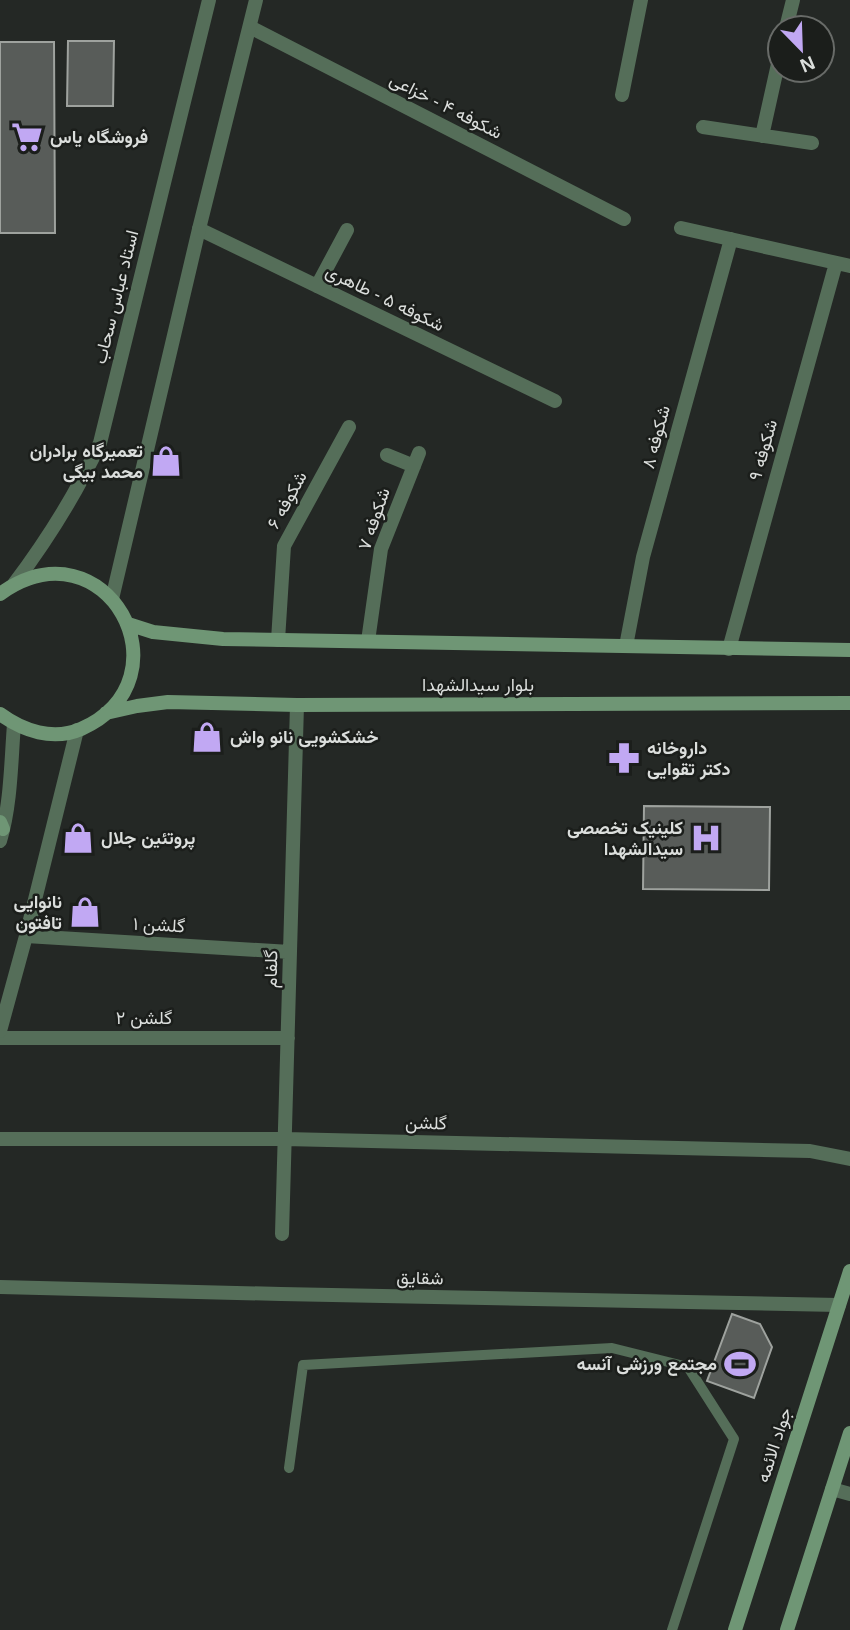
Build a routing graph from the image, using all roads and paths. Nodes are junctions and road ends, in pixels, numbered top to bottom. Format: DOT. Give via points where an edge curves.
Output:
graph roads {
  1 [pos="209,0"];
  2 [pos="256,0"];
  3 [pos="641,0"];
  4 [pos="250,27"];
  5 [pos="774,84"];
  6 [pos="622,94"];
  7 [pos="703,127"];
  8 [pos="762,136"];
  9 [pos="812,144"];
  10 [pos="624,219"];
  11 [pos="681,228"];
  12 [pos="199,229"];
  13 [pos="347,230"];
  14 [pos="731,239"];
  15 [pos="843,264"];
  16 [pos="317,286"];
  17 [pos="555,401"];
  18 [pos="349,427"];
  19 [pos="387,455"];
  20 [pos="14,584"];
  21 [pos="0,594"];
  22 [pos="112,599"];
  23 [pos="128,624"];
  24 [pos="278,640"];
  25 [pos="368,641"];
  26 [pos="626,646"];
  27 [pos="729,649"];
  28 [pos="850,650"];
  29 [pos="850,703"];
  30 [pos="298,705"];
  31 [pos="106,713"];
  32 [pos="0,715"];
  33 [pos="14,724"];
  34 [pos="77,730"];
  35 [pos="1,831"];
  36 [pos="26,936"];
  37 [pos="290,952"];
  38 [pos="0,1031"];
  39 [pos="0,1038"];
  40 [pos="288,1038"];
  41 [pos="0,1139"];
  42 [pos="285,1139"];
  43 [pos="850,1159"];
  44 [pos="282,1234"];
  45 [pos="850,1271"];
  46 [pos="0,1287"];
  47 [pos="839,1305"];
  48 [pos="850,1433"];
  49 [pos="289,1468"];
  50 [pos="832,1489"];
  51 [pos="850,1494"];
  52 [pos="672,1630"];
  53 [pos="735,1630"];
  54 [pos="787,1630"];
  1 -- 20 [label="street, استاد عباس سحاب" via="100,443 61,518"];
  2 -- 4 [label="street"];
  3 -- 6 [label="street"];
  4 -- 10 [label="street, شکوفه ۴ - خزاعی"];
  4 -- 12 [label="street"];
  5 -- 8 [label="street"];
  7 -- 8 [label="street"];
  8 -- 9 [label="street"];
  11 -- 14 [label="street"];
  12 -- 16 [label="street, شکوفه ۵ - طاهری"];
  12 -- 22 [label="street"];
  13 -- 16 [label="street"];
  14 -- 15 [label="street"];
  14 -- 26 [label="street, شکوفه ۸" via="643,557"];
  15 -- 27 [label="street, شکوفه ۹"];
  16 -- 17 [label="street, شکوفه ۵ - طاهری"];
  18 -- 24 [label="street, شکوفه ۶" via="284,546"];
  19 -- 25 [label="street, شکوفه ۷" via="417,459 381,548"];
  20 -- 21 [label="main road"];
  20 -- 22 [label="main road" via="50,573 69,575"];
  22 -- 23 [label="main road"];
  23 -- 24 [label="main road" via="153,632"];
  23 -- 31 [label="main road" via="132,671 118,701"];
  24 -- 25 [label="main road"];
  25 -- 26 [label="main road"];
  26 -- 27 [label="main road"];
  27 -- 28 [label="main road"];
  29 -- 30 [label="main road, بلوار سیدالشهدا"];
  30 -- 31 [label="main road, بلوار سیدالشهدا" via="167,702"];
  30 -- 37 [label="street, گلفام"];
  31 -- 34 [label="main road"];
  32 -- 33 [label="main road"];
  33 -- 34 [label="main road" via="40,733"];
  33 -- 35 [label="street"];
  34 -- 36 [label="street"];
  36 -- 37 [label="street, گلشن ۱"];
  36 -- 38 [label="street"];
  37 -- 40 [label="street, گلفام"];
  39 -- 40 [label="street, گلشن ۲"];
  40 -- 42 [label="street, گلفام"];
  41 -- 42 [label="street, گلشن"];
  42 -- 43 [label="street, گلشن" via="810,1151"];
  42 -- 44 [label="street, گلفام"];
  45 -- 47 [label="main road, جواد الائمه"];
  46 -- 47 [label="street, شقایق"];
  47 -- 53 [label="main road, جواد الائمه"];
  48 -- 50 [label="main road"];
  49 -- 52 [label="lane" via="303,1365 612,1348 688,1367 734,1439"];
  50 -- 51 [label="street"];
  50 -- 54 [label="main road"];
}
